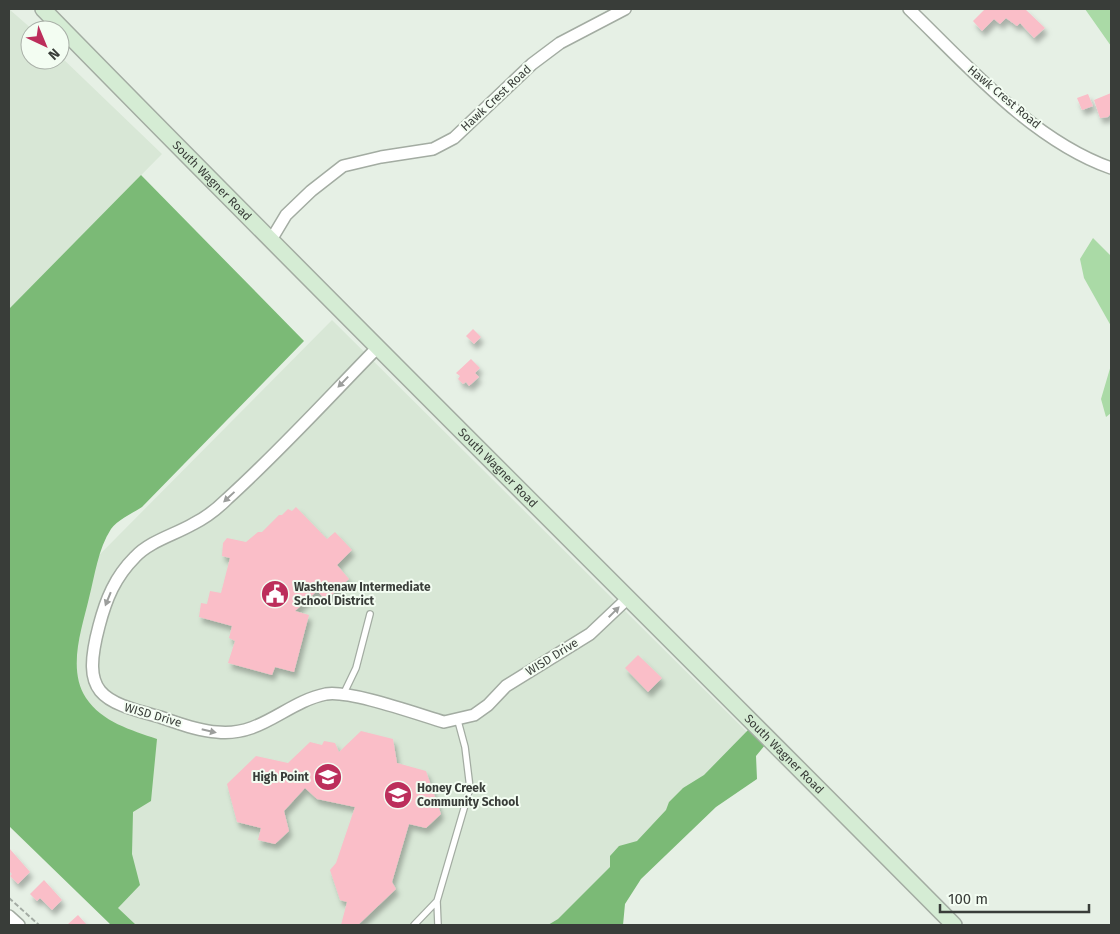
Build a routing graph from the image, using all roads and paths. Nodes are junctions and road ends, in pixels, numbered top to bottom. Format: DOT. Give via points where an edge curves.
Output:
graph roads {
  1 [pos="43,9"];
  2 [pos="625,9"];
  3 [pos="909,9"];
  4 [pos="1111,168"];
  5 [pos="270,240"];
  6 [pos="378,347"];
  7 [pos="627,599"];
  8 [pos="370,614"];
  9 [pos="344,693"];
  10 [pos="458,721"];
  11 [pos="9,898"];
  12 [pos="437,901"];
  13 [pos="9,916"];
  14 [pos="19,925"];
  15 [pos="39,925"];
  16 [pos="414,925"];
  17 [pos="438,925"];
  18 [pos="954,925"];
  1 -- 5 [label="main road, South Wagner Road"];
  2 -- 5 [label="street, Hawk Crest Road" via="560,44 532,64 454,138 433,149 343,166 286,215"];
  3 -- 4 [label="street, Hawk Crest Road" via="987,85 1032,123 1087,160"];
  5 -- 6 [label="main road, South Wagner Road"];
  6 -- 7 [label="main road, South Wagner Road"];
  6 -- 9 [label="street, WISD Drive, one-way" via="226,501 194,524 137,554 118,575 103,611 92,651 93,679 109,701 213,732 234,734 249,730 318,697"];
  10 -- 7 [label="street, WISD Drive, one-way" via="474,715 506,686 590,634"];
  7 -- 18 [label="main road, South Wagner Road" via="760,728"];
  8 -- 9 [label="lane" via="356,668"];
  9 -- 10 [label="street, WISD Drive" via="444,722"];
  10 -- 12 [label="lane" via="466,747 470,788"];
  11 -- 15 [label="path"];
  12 -- 16 [label="lane"];
  12 -- 17 [label="lane"];
  13 -- 14 [label="street"];
}
